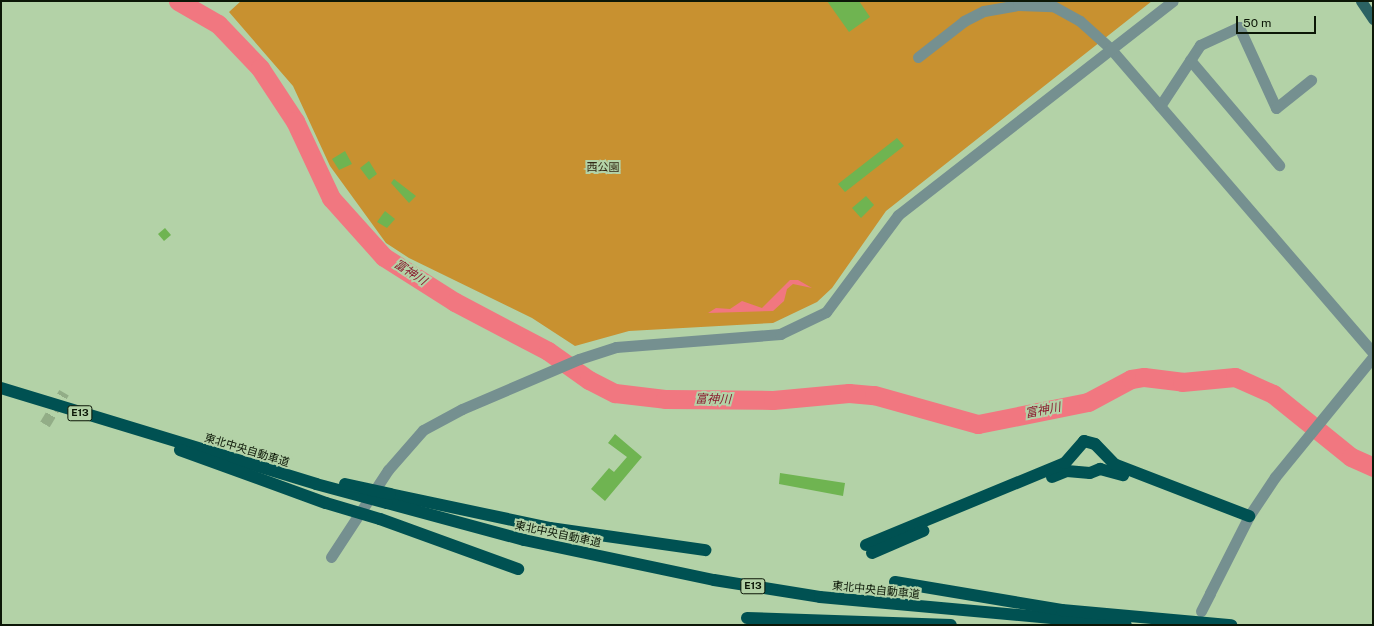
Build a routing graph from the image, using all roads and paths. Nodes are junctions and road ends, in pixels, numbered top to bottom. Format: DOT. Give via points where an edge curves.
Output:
graph roads {
  1 [pos="1173,1"];
  2 [pos="1361,1"];
  3 [pos="1373,19"];
  4 [pos="1110,48"];
  5 [pos="918,57"];
  6 [pos="1190,60"];
  7 [pos="1310,80"];
  8 [pos="1160,106"];
  9 [pos="1279,165"];
  10 [pos="1373,353"];
  11 [pos="1373,357"];
  12 [pos="1,388"];
  13 [pos="144,432"];
  14 [pos="388,499"];
  15 [pos="1249,516"];
  16 [pos="705,550"];
  17 [pos="331,557"];
  18 [pos="518,569"];
  19 [pos="895,582"];
  20 [pos="1202,611"];
  21 [pos="747,618"];
  22 [pos="950,625"];
  23 [pos="1126,625"];
  24 [pos="1231,625"];
  1 -- 4 [label="street"];
  2 -- 3 [label="main road"];
  4 -- 5 [label="street" via="1094,30 1053,6 1018,5 984,11"];
  4 -- 8 [label="street"];
  4 -- 17 [label="street" via="898,216 826,312 802,326 750,339 616,346 462,409 423,430 388,470"];
  6 -- 7 [label="street" via="1200,45 1240,27 1276,108"];
  6 -- 8 [label="street"];
  6 -- 9 [label="street"];
  8 -- 10 [label="street"];
  11 -- 15 [label="street" via="1305,437"];
  12 -- 13 [label="highway, 東北中央自動車道 / E13"];
  13 -- 14 [label="highway, 東北中央自動車道 / E13, bridge" via="237,461"];
  13 -- 18 [label="highway, bridge" via="197,458 380,519"];
  14 -- 16 [label="highway" via="550,528"];
  14 -- 23 [label="highway, 東北中央自動車道 / E13" via="524,540 798,594 941,611"];
  15 -- 15 [label="highway" via="1210,507 1111,470 1067,471 869,549 1065,463 1084,441 1095,444 1114,464"];
  15 -- 20 [label="street"];
  19 -- 24 [label="highway" via="1062,610"];
  21 -- 22 [label="highway"];
}
